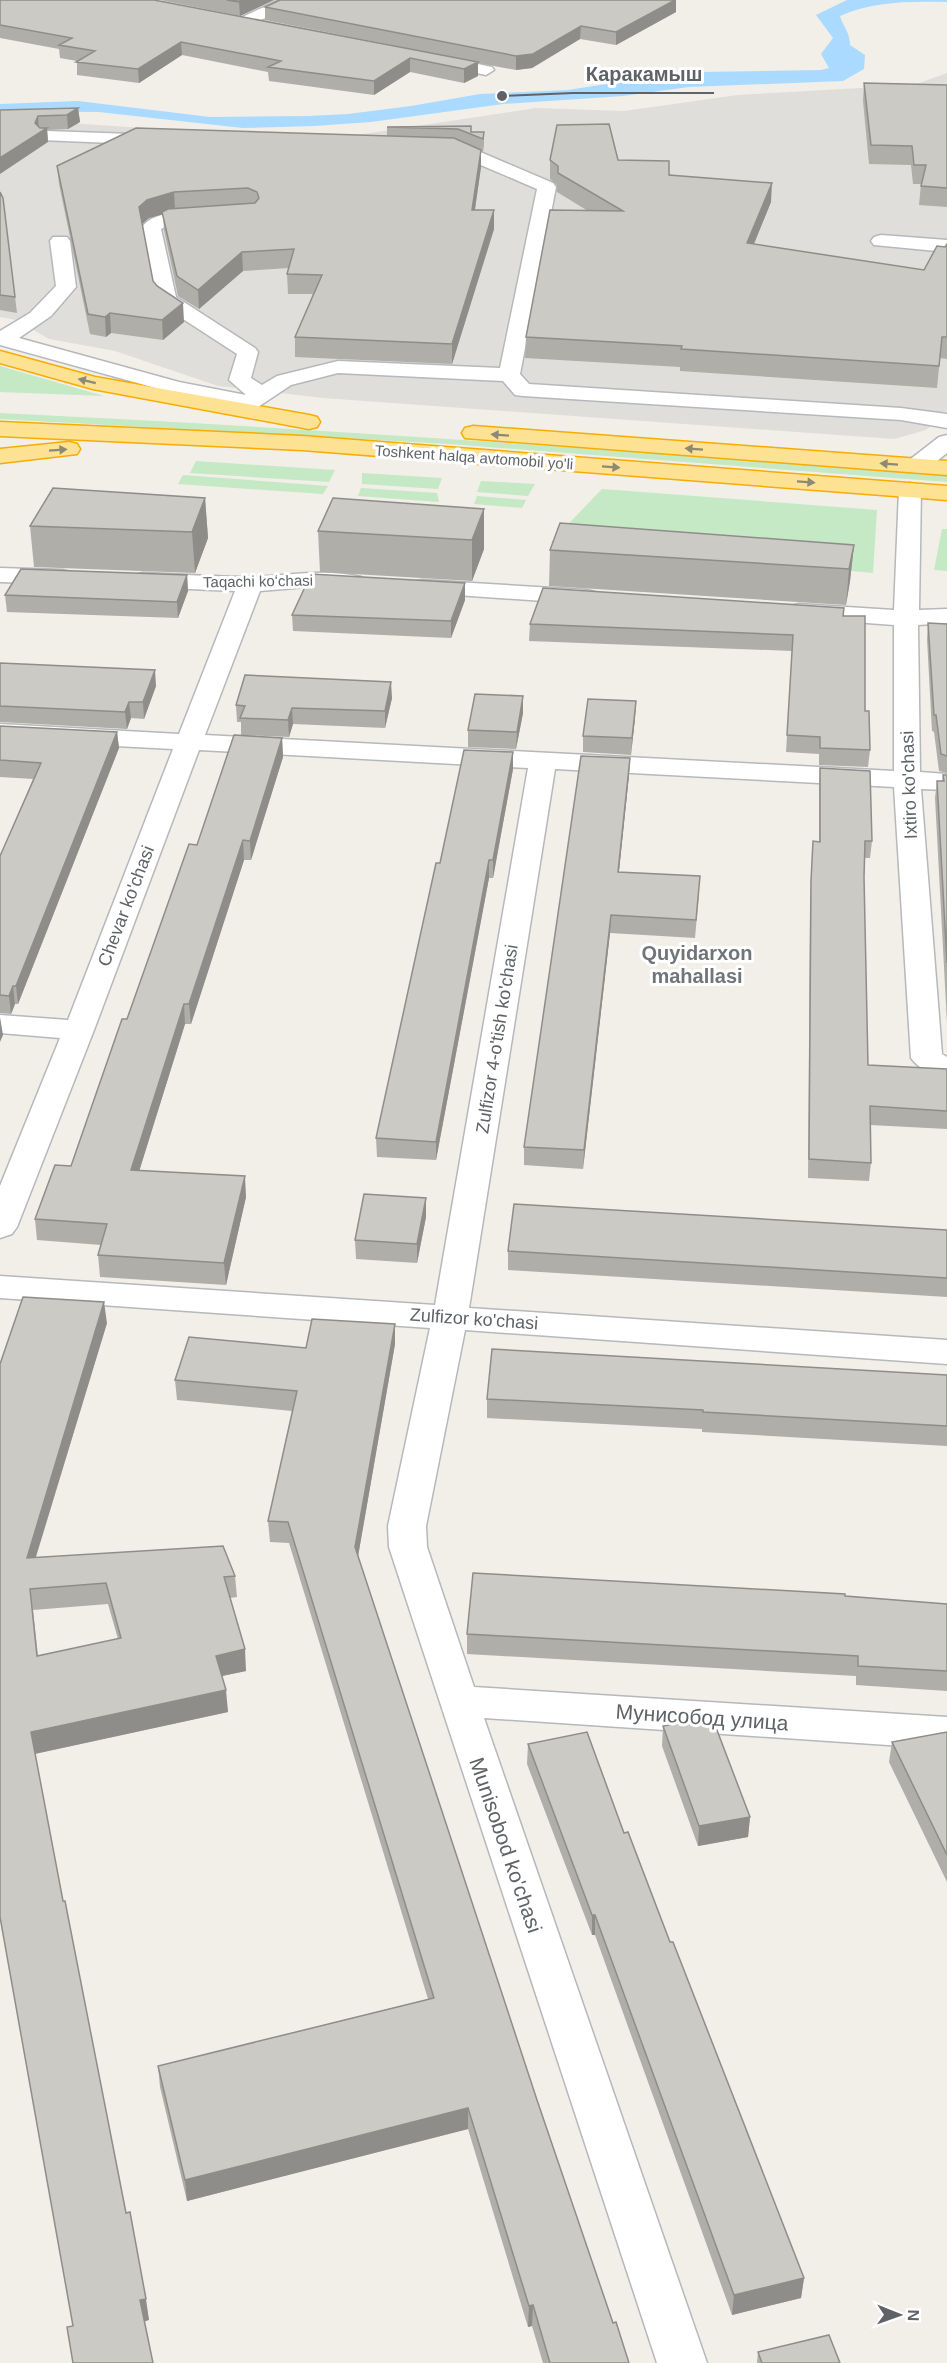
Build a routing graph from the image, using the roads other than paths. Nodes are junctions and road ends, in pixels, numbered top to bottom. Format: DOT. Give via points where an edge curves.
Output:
graph roads {
  1 [pos="292,0"];
  2 [pos="267,27"];
  3 [pos="417,57"];
  4 [pos="486,70"];
  5 [pos="47,136"];
  6 [pos="173,140"];
  7 [pos="424,148"];
  8 [pos="228,216"];
  9 [pos="60,240"];
  10 [pos="881,241"];
  11 [pos="947,246"];
  12 [pos="0,339"];
  13 [pos="0,357"];
  14 [pos="509,375"];
  15 [pos="252,402"];
  16 [pos="155,414"];
  17 [pos="947,421"];
  18 [pos="309,422"];
  19 [pos="333,423"];
  20 [pos="0,429"];
  21 [pos="452,432"];
  22 [pos="947,442"];
  23 [pos="302,443"];
  24 [pos="0,456"];
  25 [pos="947,468"];
  26 [pos="913,478"];
  27 [pos="947,492"];
  28 [pos="0,575"];
  29 [pos="83,578"];
  30 [pos="119,579"];
  31 [pos="250,584"];
  32 [pos="607,599"];
  33 [pos="774,610"];
  34 [pos="947,616"];
  35 [pos="906,618"];
  36 [pos="0,732"];
  37 [pos="190,742"];
  38 [pos="543,759"];
  39 [pos="907,779"];
  40 [pos="947,782"];
  41 [pos="0,1024"];
  42 [pos="79,1030"];
  43 [pos="947,1067"];
  44 [pos="0,1227"];
  45 [pos="0,1287"];
  46 [pos="450,1318"];
  47 [pos="947,1352"];
  48 [pos="458,1701"];
  49 [pos="947,1733"];
  50 [pos="682,2363"];
  1 -- 2 [label="street" via="238,21"];
  3 -- 4 [label="street"];
  5 -- 6 [label="street"];
  7 -- 14 [label="street" via="458,149 547,187"];
  8 -- 15 [label="street" via="165,220 151,227 167,300 248,352 240,380"];
  9 -- 12 [label="street" via="66,287 26,327"];
  10 -- 11 [label="street"];
  12 -- 15 [label="street" via="177,388"];
  15 -- 13 [label="highway, one-way" via="93,383"];
  14 -- 15 [label="street" via="338,367 284,380"];
  14 -- 17 [label="street" via="523,390 901,414"];
  15 -- 18 [label="highway"];
  16 -- 18 [label="highway"];
  18 -- 19 [label="highway"];
  20 -- 23 [label="highway, Toshkent halqa avtomobil yo'li"];
  26 -- 21 [label="highway, Toshkent halqa avtomobil yo'li, one-way"];
  22 -- 26 [label="street"];
  24 -- 23 [label="highway, one-way" via="104,447"];
  23 -- 26 [label="highway, Toshkent halqa avtomobil yo'li, one-way"];
  25 -- 26 [label="highway, Toshkent halqa avtomobil yo'li"];
  26 -- 27 [label="highway, Toshkent halqa avtomobil yo'li"];
  26 -- 35 [label="street, Ixtiro ko'chasi"];
  28 -- 29 [label="street"];
  30 -- 31 [label="street, Taqachi koʻchasi"];
  31 -- 32 [label="street, Taqachi koʻchasi" via="308,580"];
  31 -- 37 [label="street, Chevar ko'chasi"];
  33 -- 35 [label="street"];
  34 -- 35 [label="street"];
  35 -- 39 [label="street, Ixtiro ko'chasi"];
  36 -- 37 [label="street"];
  37 -- 38 [label="street"];
  37 -- 42 [label="street, Chevar ko'chasi"];
  38 -- 39 [label="street"];
  38 -- 46 [label="street, Zulfizor 4-o'tish ko'chasi"];
  39 -- 40 [label="street"];
  39 -- 43 [label="street, Ixtiro ko'chasi" via="927,1058"];
  41 -- 42 [label="street"];
  42 -- 44 [label="street, Chevar ko'chasi"];
  45 -- 46 [label="street, Zulfizor ko'chasi"];
  46 -- 47 [label="street, Zulfizor ko'chasi"];
  46 -- 48 [label="street, Munisobod ko'chasi" via="407,1526 412,1565"];
  48 -- 49 [label="street, Мунисобод улица"];
  48 -- 50 [label="street, Munisobod ko'chasi"];
}
